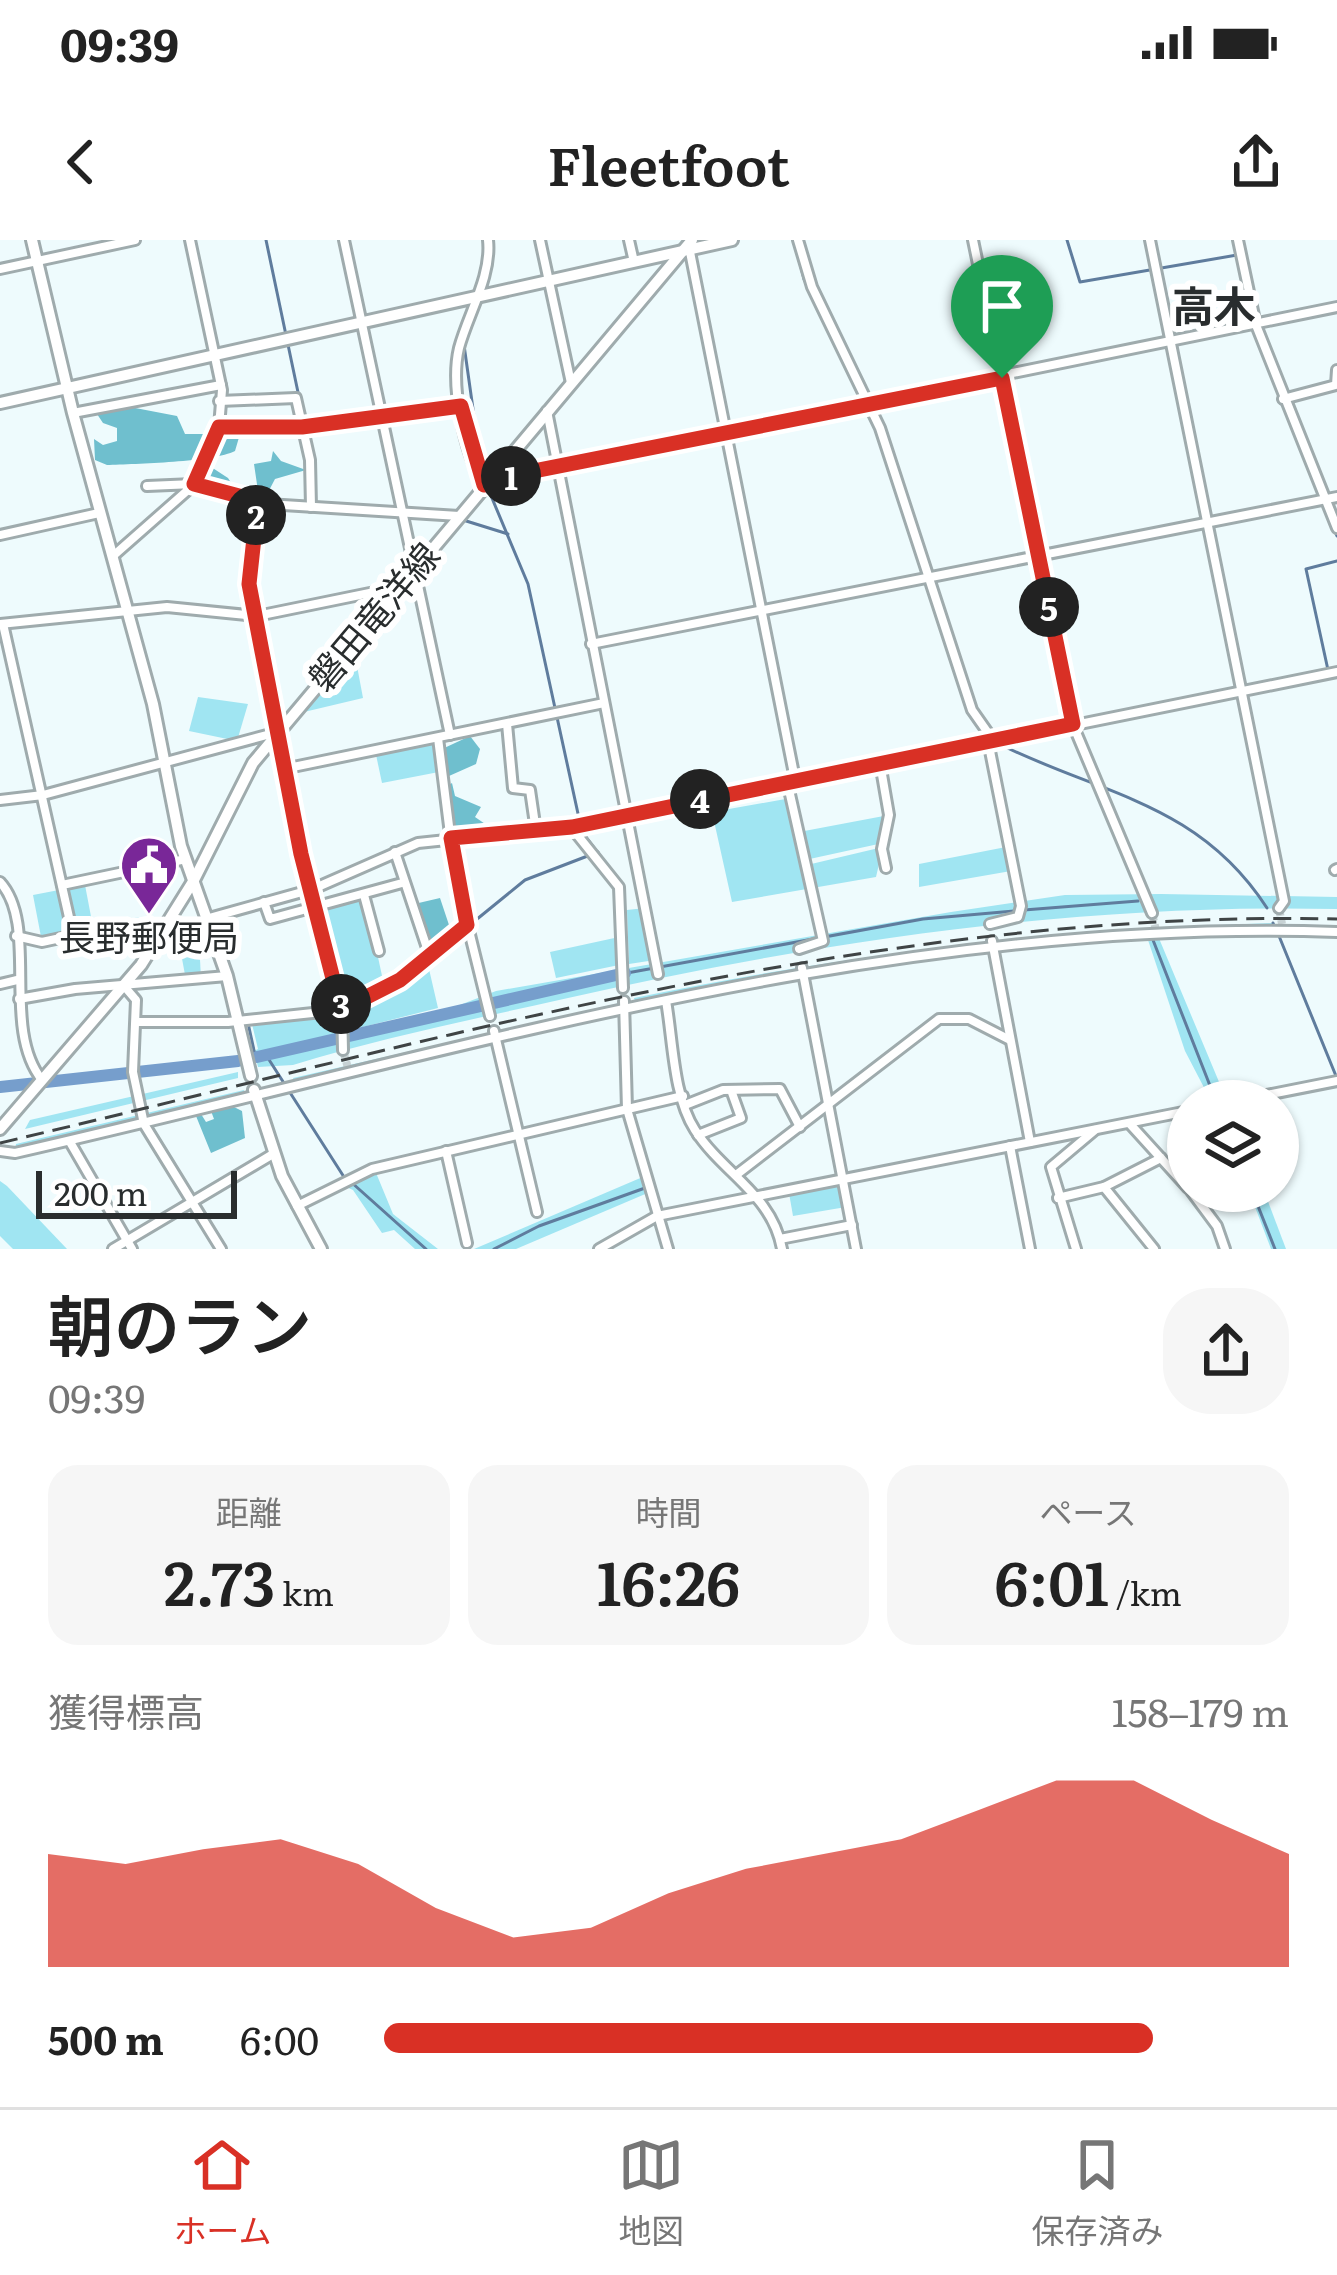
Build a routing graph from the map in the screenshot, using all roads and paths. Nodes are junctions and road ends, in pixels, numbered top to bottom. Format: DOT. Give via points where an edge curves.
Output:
graph roads {
  1 [pos="32,240"];
  2 [pos="135,240"];
  3 [pos="190,240"];
  4 [pos="344,240"];
  5 [pos="488,240"];
  6 [pos="540,240"];
  7 [pos="629,240"];
  8 [pos="732,240"];
  9 [pos="798,240"];
  10 [pos="973,240"];
  11 [pos="1153,240"];
  12 [pos="1238,240"];
  13 [pos="688,248"];
  14 [pos="37,261"];
  15 [pos="635,264"];
  16 [pos="0,269"];
  17 [pos="547,284"];
  18 [pos="475,299"];
  19 [pos="1337,307"];
  20 [pos="362,323"];
  21 [pos="1256,325"];
  22 [pos="1171,342"];
  23 [pos="215,355"];
  24 [pos="1337,370"];
  25 [pos="1002,378"];
  26 [pos="571,382"];
  27 [pos="221,385"];
  28 [pos="66,387"];
  29 [pos="1283,399"];
  30 [pos="219,401"];
  31 [pos="0,403"];
  32 [pos="871,404"];
  33 [pos="461,406"];
  34 [pos="547,411"];
  35 [pos="73,413"];
  36 [pos="382,416"];
  37 [pos="219,427"];
  38 [pos="302,427"];
  39 [pos="726,433"];
  40 [pos="557,466"];
  41 [pos="487,483"];
  42 [pos="194,484"];
  43 [pos="147,486"];
  44 [pos="1337,497"];
  45 [pos="1324,500"];
  46 [pos="258,501"];
  47 [pos="311,507"];
  48 [pos="99,513"];
  49 [pos="403,513"];
  50 [pos="459,516"];
  51 [pos="1207,520"];
  52 [pos="1337,528"];
  53 [pos="0,535"];
  54 [pos="1038,555"];
  55 [pos="112,557"];
  56 [pos="415,569"];
  57 [pos="930,578"];
  58 [pos="399,587"];
  59 [pos="128,610"];
  60 [pos="761,612"];
  61 [pos="257,616"];
  62 [pos="2,624"];
  63 [pos="591,644"];
  64 [pos="1337,672"];
  65 [pos="1241,691"];
  66 [pos="604,703"];
  67 [pos="506,724"];
  68 [pos="1073,724"];
  69 [pos="279,732"];
  70 [pos="450,736"];
  71 [pos="438,738"];
  72 [pos="991,741"];
  73 [pos="880,763"];
  74 [pos="164,764"];
  75 [pos="288,768"];
  76 [pos="791,780"];
  77 [pos="43,795"];
  78 [pos="0,800"];
  79 [pos="627,814"];
  80 [pos="572,827"];
  81 [pos="536,831"];
  82 [pos="451,838"];
  83 [pos="395,852"];
  84 [pos="186,859"];
  85 [pos="886,868"];
  86 [pos="194,880"];
  87 [pos="0,882"];
  88 [pos="402,883"];
  89 [pos="62,885"];
  90 [pos="313,889"];
  91 [pos="364,895"];
  92 [pos="264,902"];
  93 [pos="1279,908"];
  94 [pos="316,909"];
  95 [pos="1152,913"];
  96 [pos="208,918"];
  97 [pos="990,924"];
  98 [pos="467,925"];
  99 [pos="165,927"];
  100 [pos="1337,932"];
  101 [pos="73,935"];
  102 [pos="16,937"];
  103 [pos="992,945"];
  104 [pos="799,949"];
  105 [pos="379,951"];
  106 [pos="430,957"];
  107 [pos="802,969"];
  108 [pos="658,974"];
  109 [pos="227,976"];
  110 [pos="17,980"];
  111 [pos="0,984"];
  112 [pos="124,986"];
  113 [pos="623,988"];
  114 [pos="20,999"];
  115 [pos="666,1001"];
  116 [pos="624,1005"];
  117 [pos="341,1010"];
  118 [pos="490,1016"];
  119 [pos="238,1018"];
  120 [pos="139,1022"];
  121 [pos="495,1035"];
  122 [pos="1010,1040"];
  123 [pos="344,1050"];
  124 [pos="42,1080"];
  125 [pos="1337,1082"];
  126 [pos="254,1087"];
  127 [pos="1299,1089"];
  128 [pos="731,1090"];
  129 [pos="684,1100"];
  130 [pos="829,1103"];
  131 [pos="627,1109"];
  132 [pos="1167,1115"];
  133 [pos="1129,1123"];
  134 [pos="144,1124"];
  135 [pos="800,1126"];
  136 [pos="0,1129"];
  137 [pos="1096,1129"];
  138 [pos="518,1133"];
  139 [pos="698,1135"];
  140 [pos="69,1141"];
  141 [pos="1030,1142"];
  142 [pos="1010,1146"];
  143 [pos="0,1151"];
  144 [pos="446,1151"];
  145 [pos="273,1154"];
  146 [pos="1161,1158"];
  147 [pos="1167,1164"];
  148 [pos="736,1175"];
  149 [pos="843,1179"];
  150 [pos="1104,1187"];
  151 [pos="757,1196"];
  152 [pos="1058,1198"];
  153 [pos="190,1203"];
  154 [pos="296,1207"];
  155 [pos="537,1212"];
  156 [pos="1207,1212"];
  157 [pos="657,1216"];
  158 [pos="852,1225"];
  159 [pos="467,1243"];
  160 [pos="781,1244"];
  161 [pos="130,1245"];
  162 [pos="113,1249"];
  163 [pos="221,1249"];
  164 [pos="321,1249"];
  165 [pos="599,1249"];
  166 [pos="668,1249"];
  167 [pos="856,1249"];
  168 [pos="1030,1249"];
  169 [pos="1076,1249"];
  170 [pos="1154,1249"];
  171 [pos="1225,1249"];
  1 -- 14 [label="street"];
  2 -- 14 [label="street"];
  3 -- 23 [label="street"];
  4 -- 20 [label="street"];
  5 -- 18 [label="street"];
  6 -- 17 [label="street"];
  7 -- 15 [label="street"];
  8 -- 13 [label="street"];
  9 -- 32 [label="street" via="812,287"];
  10 -- 25 [label="street"];
  11 -- 22 [label="street"];
  12 -- 21 [label="street"];
  13 -- 15 [label="street"];
  13 -- 26 [label="street, 磐田竜洋線"];
  13 -- 39 [label="street"];
  14 -- 16 [label="street"];
  14 -- 28 [label="street"];
  15 -- 17 [label="street"];
  17 -- 18 [label="street"];
  17 -- 26 [label="street"];
  18 -- 20 [label="street"];
  18 -- 33 [label="street" via="458,359"];
  19 -- 21 [label="street"];
  20 -- 23 [label="street"];
  20 -- 36 [label="street"];
  21 -- 22 [label="street"];
  21 -- 29 [label="street"];
  22 -- 25 [label="street"];
  22 -- 51 [label="street"];
  23 -- 27 [label="street"];
  23 -- 28 [label="street"];
  24 -- 29 [label="street" via="1336,385"];
  25 -- 32 [label="street"];
  25 -- 54 [label="street"];
  26 -- 34 [label="street, 磐田竜洋線"];
  27 -- 30 [label="street"];
  27 -- 35 [label="street"];
  28 -- 31 [label="street"];
  28 -- 35 [label="street"];
  29 -- 45 [label="street"];
  30 -- 37 [label="street"];
  30 -- 38 [label="street" via="296,398"];
  32 -- 39 [label="street"];
  32 -- 57 [label="street"];
  33 -- 36 [label="street"];
  33 -- 41 [label="street"];
  34 -- 40 [label="street"];
  34 -- 41 [label="street, 磐田竜洋線"];
  35 -- 48 [label="street"];
  36 -- 38 [label="street"];
  36 -- 49 [label="street"];
  37 -- 38 [label="street"];
  37 -- 42 [label="street"];
  38 -- 47 [label="street"];
  39 -- 40 [label="street"];
  39 -- 60 [label="street"];
  40 -- 41 [label="street"];
  40 -- 63 [label="street"];
  41 -- 50 [label="street, 磐田竜洋線"];
  42 -- 43 [label="street"];
  42 -- 46 [label="street"];
  42 -- 55 [label="street"];
  44 -- 45 [label="street"];
  45 -- 51 [label="street"];
  45 -- 52 [label="street"];
  46 -- 47 [label="street"];
  46 -- 61 [label="street" via="249,555"];
  47 -- 49 [label="street"];
  48 -- 53 [label="street"];
  48 -- 55 [label="street"];
  49 -- 50 [label="street"];
  49 -- 56 [label="street"];
  50 -- 56 [label="street, 磐田竜洋線"];
  51 -- 54 [label="street"];
  51 -- 65 [label="street"];
  54 -- 57 [label="street"];
  54 -- 68 [label="street"];
  55 -- 59 [label="street"];
  56 -- 58 [label="street, 磐田竜洋線"];
  56 -- 70 [label="street"];
  57 -- 60 [label="street"];
  57 -- 72 [label="street" via="972,710"];
  58 -- 61 [label="street"];
  58 -- 69 [label="street, 磐田竜洋線"];
  59 -- 61 [label="street" via="193,607"];
  59 -- 62 [label="street"];
  59 -- 74 [label="street"];
  60 -- 63 [label="street"];
  60 -- 76 [label="street"];
  61 -- 69 [label="street"];
  62 -- 77 [label="street"];
  63 -- 66 [label="street"];
  64 -- 65 [label="street"];
  65 -- 68 [label="street"];
  65 -- 93 [label="street" via="1284,901"];
  66 -- 67 [label="street"];
  66 -- 79 [label="street"];
  67 -- 70 [label="street"];
  67 -- 81 [label="street" via="513,788 530,790"];
  68 -- 72 [label="street"];
  68 -- 95 [label="street"];
  69 -- 74 [label="street"];
  69 -- 75 [label="street"];
  69 -- 86 [label="street, 磐田竜洋線" via="242,778"];
  70 -- 71 [label="street"];
  71 -- 75 [label="street"];
  71 -- 82 [label="street"];
  72 -- 73 [label="street"];
  72 -- 97 [label="street" via="1021,906 1018,917"];
  73 -- 76 [label="street"];
  73 -- 85 [label="street" via="889,815"];
  74 -- 77 [label="street"];
  74 -- 84 [label="street"];
  75 -- 90 [label="street"];
  76 -- 79 [label="street"];
  76 -- 104 [label="street" via="824,941"];
  77 -- 78 [label="street"];
  77 -- 89 [label="street"];
  79 -- 80 [label="street"];
  79 -- 108 [label="street"];
  80 -- 81 [label="street"];
  80 -- 113 [label="street" via="619,886"];
  81 -- 82 [label="street"];
  82 -- 83 [label="street"];
  82 -- 98 [label="street"];
  83 -- 88 [label="street"];
  83 -- 90 [label="street"];
  84 -- 86 [label="street"];
  84 -- 89 [label="street"];
  86 -- 96 [label="street"];
  86 -- 99 [label="street, 磐田竜洋線"];
  87 -- 102 [label="street" via="15,905"];
  88 -- 91 [label="street"];
  88 -- 106 [label="street"];
  89 -- 101 [label="street"];
  90 -- 92 [label="street"];
  90 -- 94 [label="street"];
  91 -- 94 [label="street"];
  91 -- 105 [label="street"];
  92 -- 94 [label="street" via="270,919"];
  92 -- 96 [label="street"];
  94 -- 117 [label="street"];
  96 -- 109 [label="street"];
  98 -- 106 [label="street"];
  98 -- 118 [label="street"];
  99 -- 101 [label="street" via="82,949"];
  99 -- 112 [label="street, 磐田竜洋線"];
  100 -- 103 [label="street" via="1283,927"];
  101 -- 102 [label="street"];
  102 -- 110 [label="street"];
  103 -- 107 [label="street"];
  103 -- 122 [label="street"];
  106 -- 117 [label="street"];
  107 -- 115 [label="street"];
  107 -- 130 [label="street"];
  109 -- 112 [label="street"];
  109 -- 119 [label="street"];
  110 -- 111 [label="street"];
  110 -- 114 [label="street"];
  112 -- 114 [label="street"];
  112 -- 120 [label="street"];
  112 -- 124 [label="street, 磐田竜洋線"];
  114 -- 124 [label="street"];
  115 -- 116 [label="street"];
  115 -- 129 [label="street"];
  116 -- 121 [label="street"];
  116 -- 131 [label="street"];
  117 -- 119 [label="street"];
  117 -- 123 [label="street"];
  119 -- 120 [label="street"];
  119 -- 126 [label="street"];
  120 -- 134 [label="street" via="133,1072"];
  121 -- 126 [label="street"];
  121 -- 138 [label="street"];
  122 -- 130 [label="street" via="969,1019 939,1019"];
  122 -- 141 [label="street"];
  124 -- 136 [label="street, 磐田竜洋線"];
  125 -- 127 [label="street"];
  126 -- 134 [label="street"];
  126 -- 145 [label="street"];
  128 -- 129 [label="street"];
  128 -- 135 [label="street" via="780,1089"];
  128 -- 139 [label="street" via="741,1118"];
  129 -- 131 [label="street"];
  129 -- 139 [label="street"];
  130 -- 135 [label="street"];
  130 -- 149 [label="street"];
  131 -- 138 [label="street"];
  131 -- 157 [label="street"];
  132 -- 133 [label="street"];
  133 -- 137 [label="street"];
  133 -- 146 [label="street"];
  134 -- 140 [label="street"];
  134 -- 153 [label="street"];
  135 -- 148 [label="street"];
  137 -- 141 [label="street"];
  137 -- 152 [label="street" via="1051,1167"];
  138 -- 144 [label="street"];
  138 -- 155 [label="street"];
  139 -- 148 [label="street"];
  140 -- 143 [label="street"];
  140 -- 161 [label="street"];
  141 -- 142 [label="street"];
  142 -- 149 [label="street"];
  142 -- 168 [label="street"];
  144 -- 154 [label="street" via="346,1178"];
  144 -- 159 [label="street"];
  145 -- 153 [label="street"];
  145 -- 154 [label="street"];
  146 -- 147 [label="street"];
  146 -- 150 [label="street"];
  148 -- 151 [label="street"];
  149 -- 151 [label="street"];
  149 -- 158 [label="street"];
  150 -- 152 [label="street"];
  150 -- 170 [label="street"];
  151 -- 157 [label="street"];
  151 -- 160 [label="street"];
  152 -- 169 [label="street"];
  153 -- 161 [label="street"];
  153 -- 163 [label="street"];
  154 -- 164 [label="street"];
  156 -- 171 [label="street"];
  157 -- 165 [label="street"];
  157 -- 166 [label="street"];
  158 -- 160 [label="street"];
  158 -- 167 [label="street"];
  161 -- 162 [label="street"];
}
